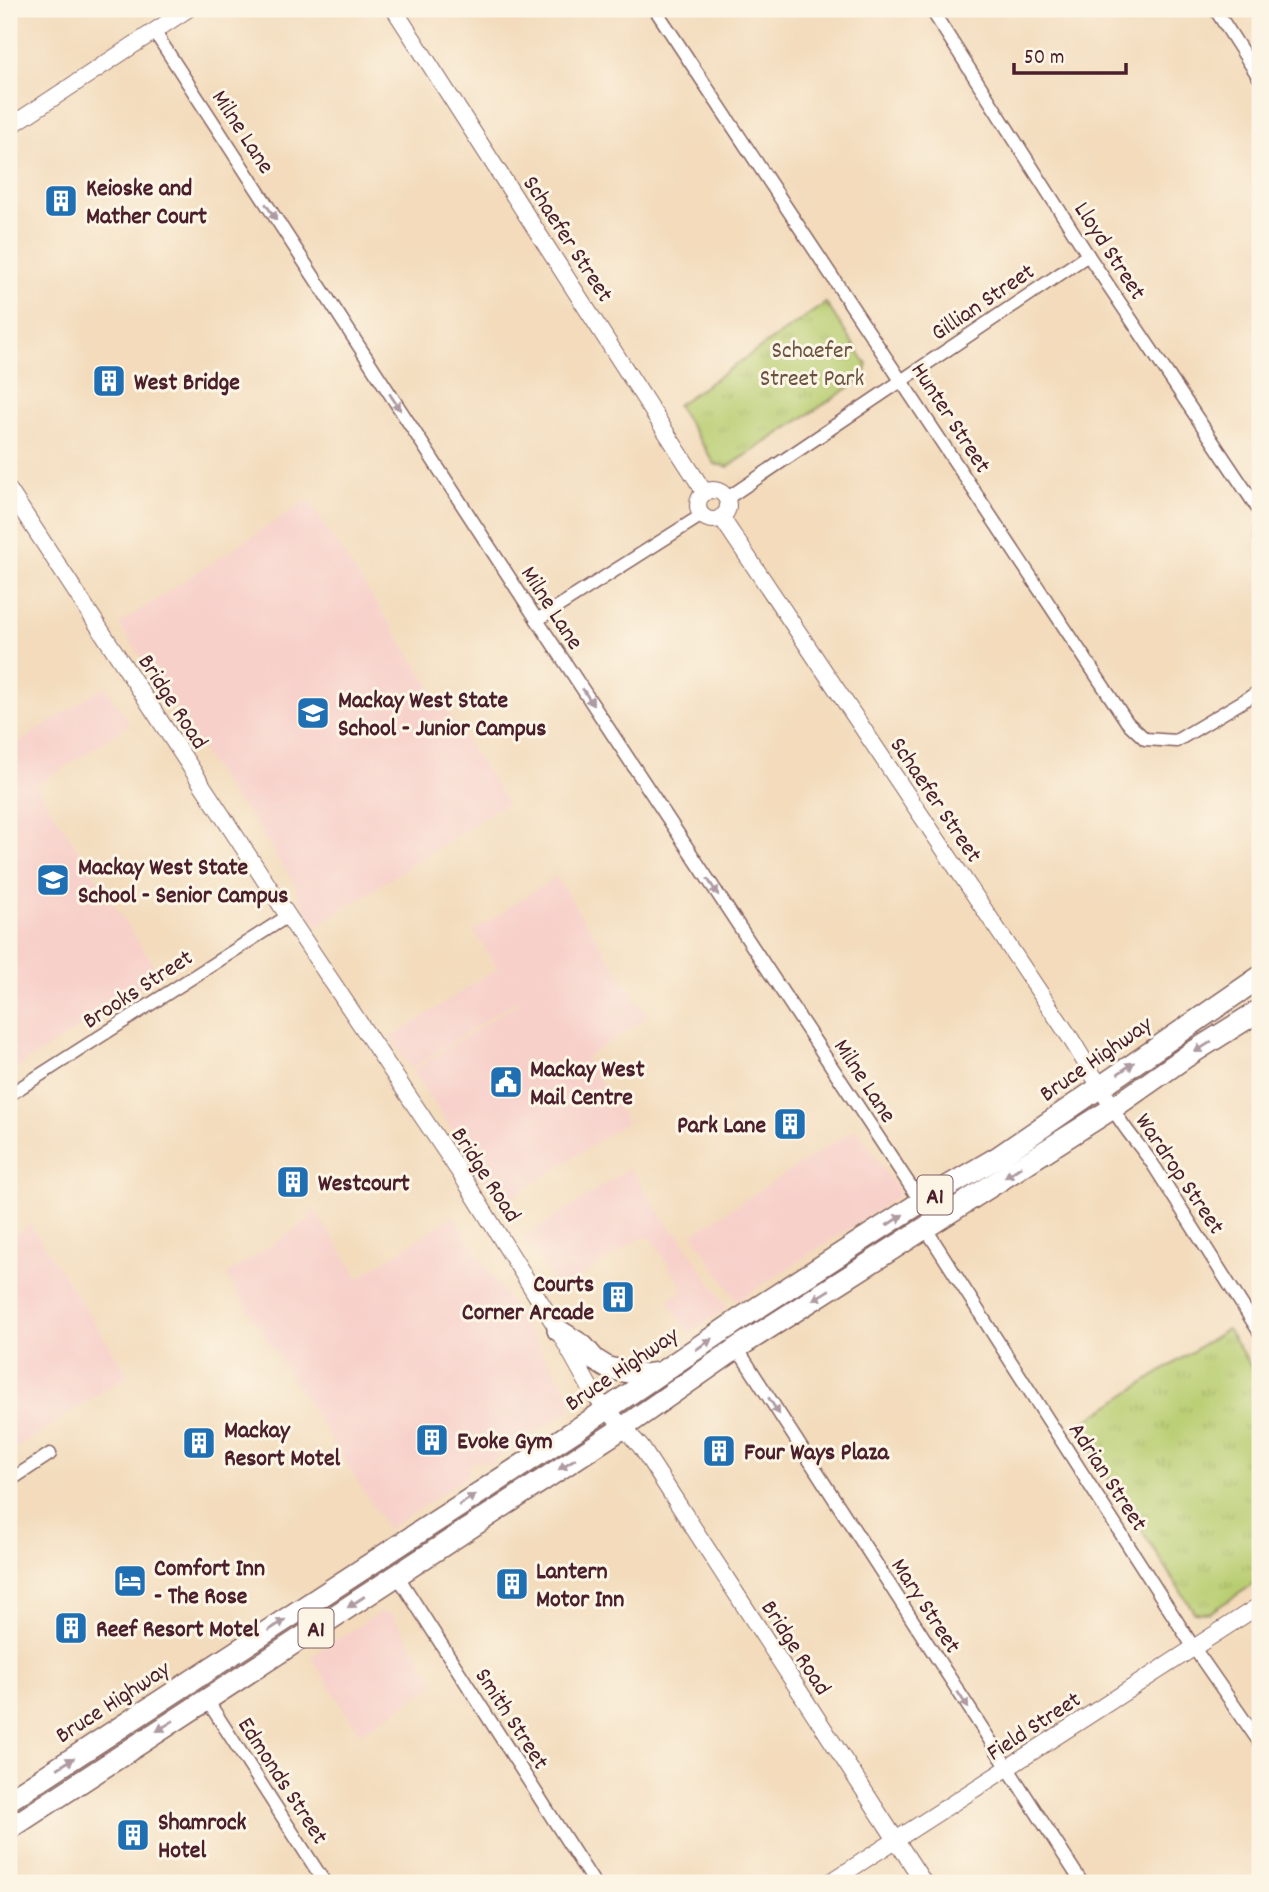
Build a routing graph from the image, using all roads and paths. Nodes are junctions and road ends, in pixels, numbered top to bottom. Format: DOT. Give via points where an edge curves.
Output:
graph roads {
  1 [pos="188,9"];
  2 [pos="394,9"];
  3 [pos="655,9"];
  4 [pos="931,9"];
  5 [pos="1215,9"];
  6 [pos="154,31"];
  7 [pos="1260,79"];
  8 [pos="9,127"];
  9 [pos="1088,255"];
  10 [pos="903,381"];
  11 [pos="9,490"];
  12 [pos="705,493"];
  13 [pos="726,499"];
  14 [pos="1260,512"];
  15 [pos="702,515"];
  16 [pos="721,517"];
  17 [pos="1260,527"];
  18 [pos="1260,537"];
  19 [pos="537,620"];
  20 [pos="1260,691"];
  21 [pos="288,916"];
  22 [pos="1260,976"];
  23 [pos="1260,1010"];
  24 [pos="1100,1086"];
  25 [pos="9,1095"];
  26 [pos="1113,1108"];
  27 [pos="921,1202"];
  28 [pos="926,1229"];
  29 [pos="558,1330"];
  30 [pos="1260,1333"];
  31 [pos="737,1348"];
  32 [pos="663,1372"];
  33 [pos="607,1409"];
  34 [pos="624,1427"];
  35 [pos="50,1454"];
  36 [pos="9,1481"];
  37 [pos="397,1575"];
  38 [pos="1260,1605"];
  39 [pos="1194,1648"];
  40 [pos="207,1700"];
  41 [pos="1260,1743"];
  42 [pos="1007,1768"];
  43 [pos="9,1800"];
  44 [pos="9,1829"];
  45 [pos="896,1841"];
  46 [pos="325,1883"];
  47 [pos="594,1883"];
  48 [pos="830,1883"];
  49 [pos="924,1883"];
  50 [pos="1082,1883"];
  1 -- 6 [label="street"];
  2 -- 12 [label="street, Schaefer Street"];
  3 -- 10 [label="street, Hunter Street"];
  4 -- 9 [label="street, Lloyd Street"];
  5 -- 7 [label="street"];
  6 -- 8 [label="street"];
  6 -- 19 [label="street, Milne Lane, one-way"];
  9 -- 10 [label="street, Gillian Street"];
  9 -- 14 [label="street, Lloyd Street"];
  10 -- 13 [label="street, Gillian Street"];
  10 -- 20 [label="street, Hunter Street" via="1127,722 1145,739 1176,741"];
  11 -- 21 [label="street, Bridge Road"];
  12 -- 13 [label="street" via="715,490"];
  12 -- 15 [label="street" via="698,506"];
  13 -- 16 [label="street" via="727,509"];
  15 -- 16 [label="street" via="711,520"];
  15 -- 19 [label="street"];
  16 -- 24 [label="street, Schaefer Street"];
  17 -- 18 [label="street"];
  19 -- 27 [label="street, Milne Lane, one-way"];
  21 -- 25 [label="street, Brooks Street"];
  21 -- 29 [label="street, Bridge Road" via="462,1175"];
  24 -- 22 [label="highway, Bruce Highway / A1, one-way"];
  23 -- 26 [label="highway, Bruce Highway / A1, one-way"];
  24 -- 26 [label="street, Schaefer Street"];
  24 -- 27 [label="highway, Bruce Highway / A1" via="1000,1156"];
  26 -- 28 [label="highway, Bruce Highway / A1, one-way"];
  26 -- 30 [label="street, Wardrop Street"];
  32 -- 27 [label="highway, Bruce Highway / A1, one-way"];
  28 -- 31 [label="highway, Bruce Highway / A1, one-way"];
  28 -- 39 [label="street, Adrian Street"];
  29 -- 32 [label="highway" via="608,1368 644,1375"];
  29 -- 33 [label="street, Bridge Road"];
  31 -- 34 [label="highway, Bruce Highway / A1"];
  31 -- 42 [label="street, Mary Street, one-way"];
  32 -- 33 [label="highway, Bruce Highway / A1"];
  33 -- 34 [label="street, Bridge Road"];
  43 -- 33 [label="highway, Bruce Highway / A1, one-way"];
  34 -- 37 [label="highway, Bruce Highway / A1, one-way"];
  34 -- 45 [label="street, Bridge Road"];
  35 -- 36 [label="street"];
  37 -- 40 [label="highway, Bruce Highway / A1, one-way"];
  37 -- 47 [label="street, Smith Street"];
  38 -- 39 [label="street, Field Street"];
  39 -- 41 [label="street, Adrian Street"];
  39 -- 42 [label="street, Field Street"];
  40 -- 44 [label="highway, Bruce Highway / A1, one-way"];
  40 -- 46 [label="street, Edmonds Street"];
  42 -- 45 [label="street, Field Street"];
  42 -- 50 [label="street, Mary Street"];
  45 -- 48 [label="street, Field Street"];
  45 -- 49 [label="street, Bridge Road"];
}
